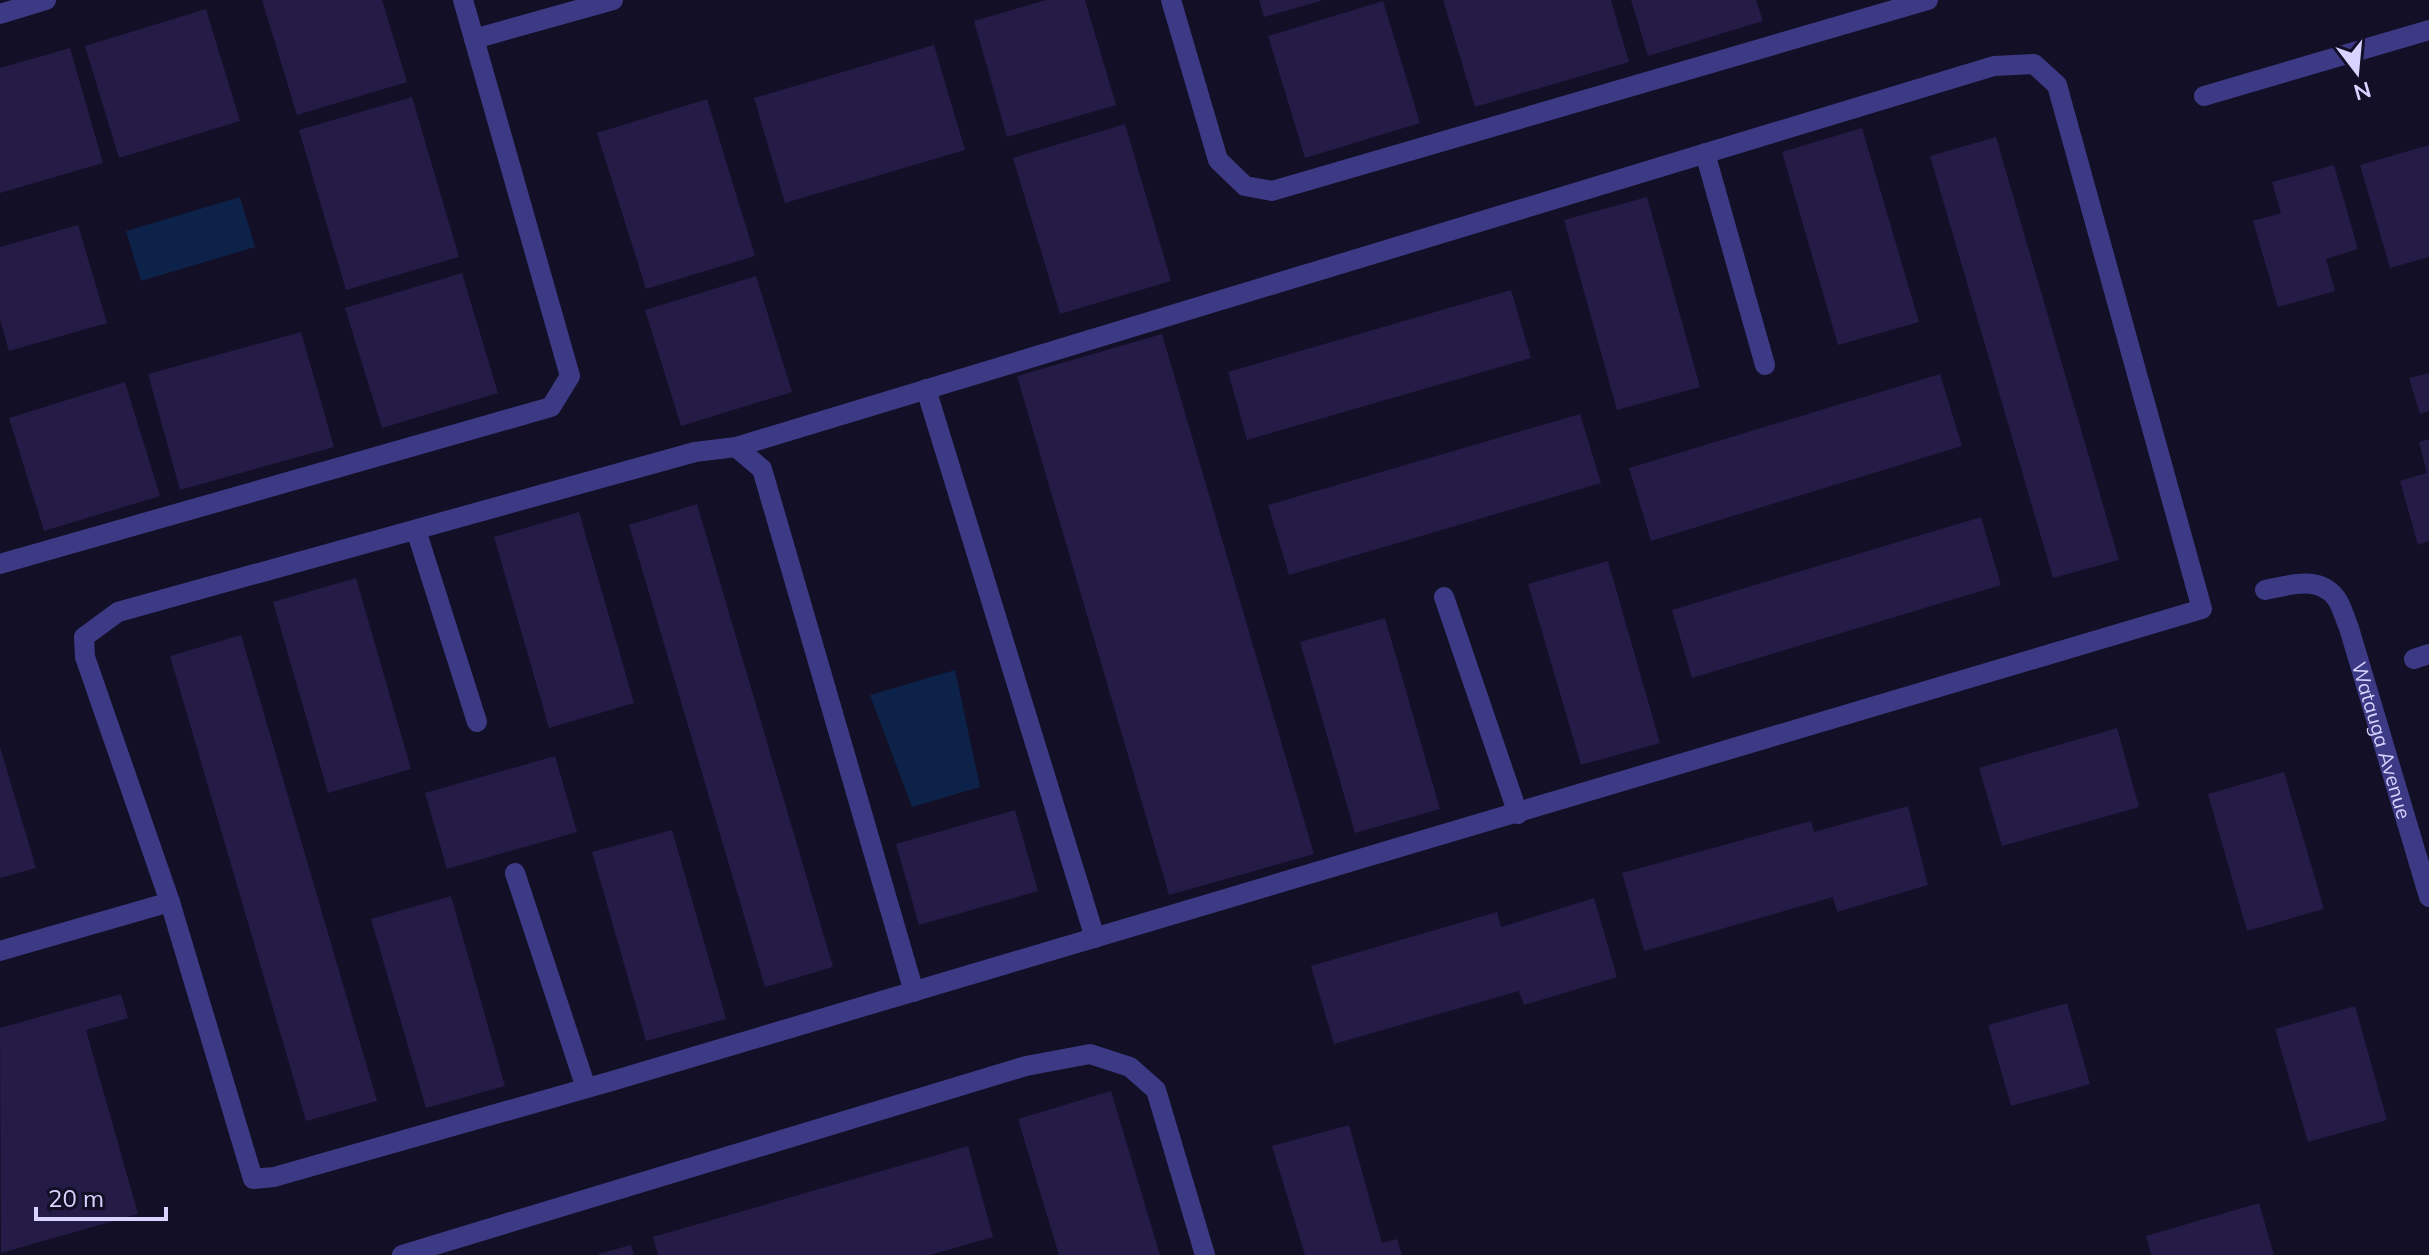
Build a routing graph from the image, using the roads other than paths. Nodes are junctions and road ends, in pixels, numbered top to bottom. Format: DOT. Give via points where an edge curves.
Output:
graph roads {
  1 [pos="46,0"];
  2 [pos="463,0"];
  3 [pos="613,0"];
  4 [pos="1171,0"];
  5 [pos="1928,0"];
  6 [pos="0,14"];
  7 [pos="2429,30"];
  8 [pos="474,39"];
  9 [pos="2204,96"];
  10 [pos="1705,153"];
  11 [pos="1765,365"];
  12 [pos="926,389"];
  13 [pos="736,447"];
  14 [pos="416,530"];
  15 [pos="0,564"];
  16 [pos="2265,590"];
  17 [pos="1444,597"];
  18 [pos="477,722"];
  19 [pos="1518,814"];
  20 [pos="515,873"];
  21 [pos="2429,897"];
  22 [pos="170,902"];
  23 [pos="1095,938"];
  24 [pos="0,951"];
  25 [pos="914,992"];
  26 [pos="586,1088"];
  27 [pos="402,1255"];
  28 [pos="1205,1255"];
  1 -- 6 [label="street"];
  2 -- 8 [label="street"];
  3 -- 8 [label="street"];
  4 -- 5 [label="street" via="1218,160 1245,186 1272,191"];
  7 -- 9 [label="street"];
  8 -- 15 [label="street" via="570,376 551,407"];
  10 -- 11 [label="street"];
  10 -- 12 [label="street"];
  10 -- 19 [label="street" via="1994,66 2034,64 2057,85 2202,609"];
  12 -- 13 [label="street"];
  12 -- 23 [label="street"];
  13 -- 14 [label="street" via="695,452"];
  13 -- 25 [label="street" via="762,469"];
  14 -- 18 [label="street"];
  14 -- 22 [label="street" via="118,612 84,637 85,657"];
  16 -- 21 [label="street, Watauga Avenue" via="2317,584 2335,597 2349,628"];
  17 -- 19 [label="street"];
  19 -- 23 [label="street"];
  20 -- 26 [label="street"];
  22 -- 24 [label="street"];
  22 -- 26 [label="street" via="253,1179"];
  23 -- 25 [label="street"];
  25 -- 26 [label="street"];
  27 -- 28 [label="street" via="1026,1066 1090,1054 1130,1067 1156,1090"];
}
